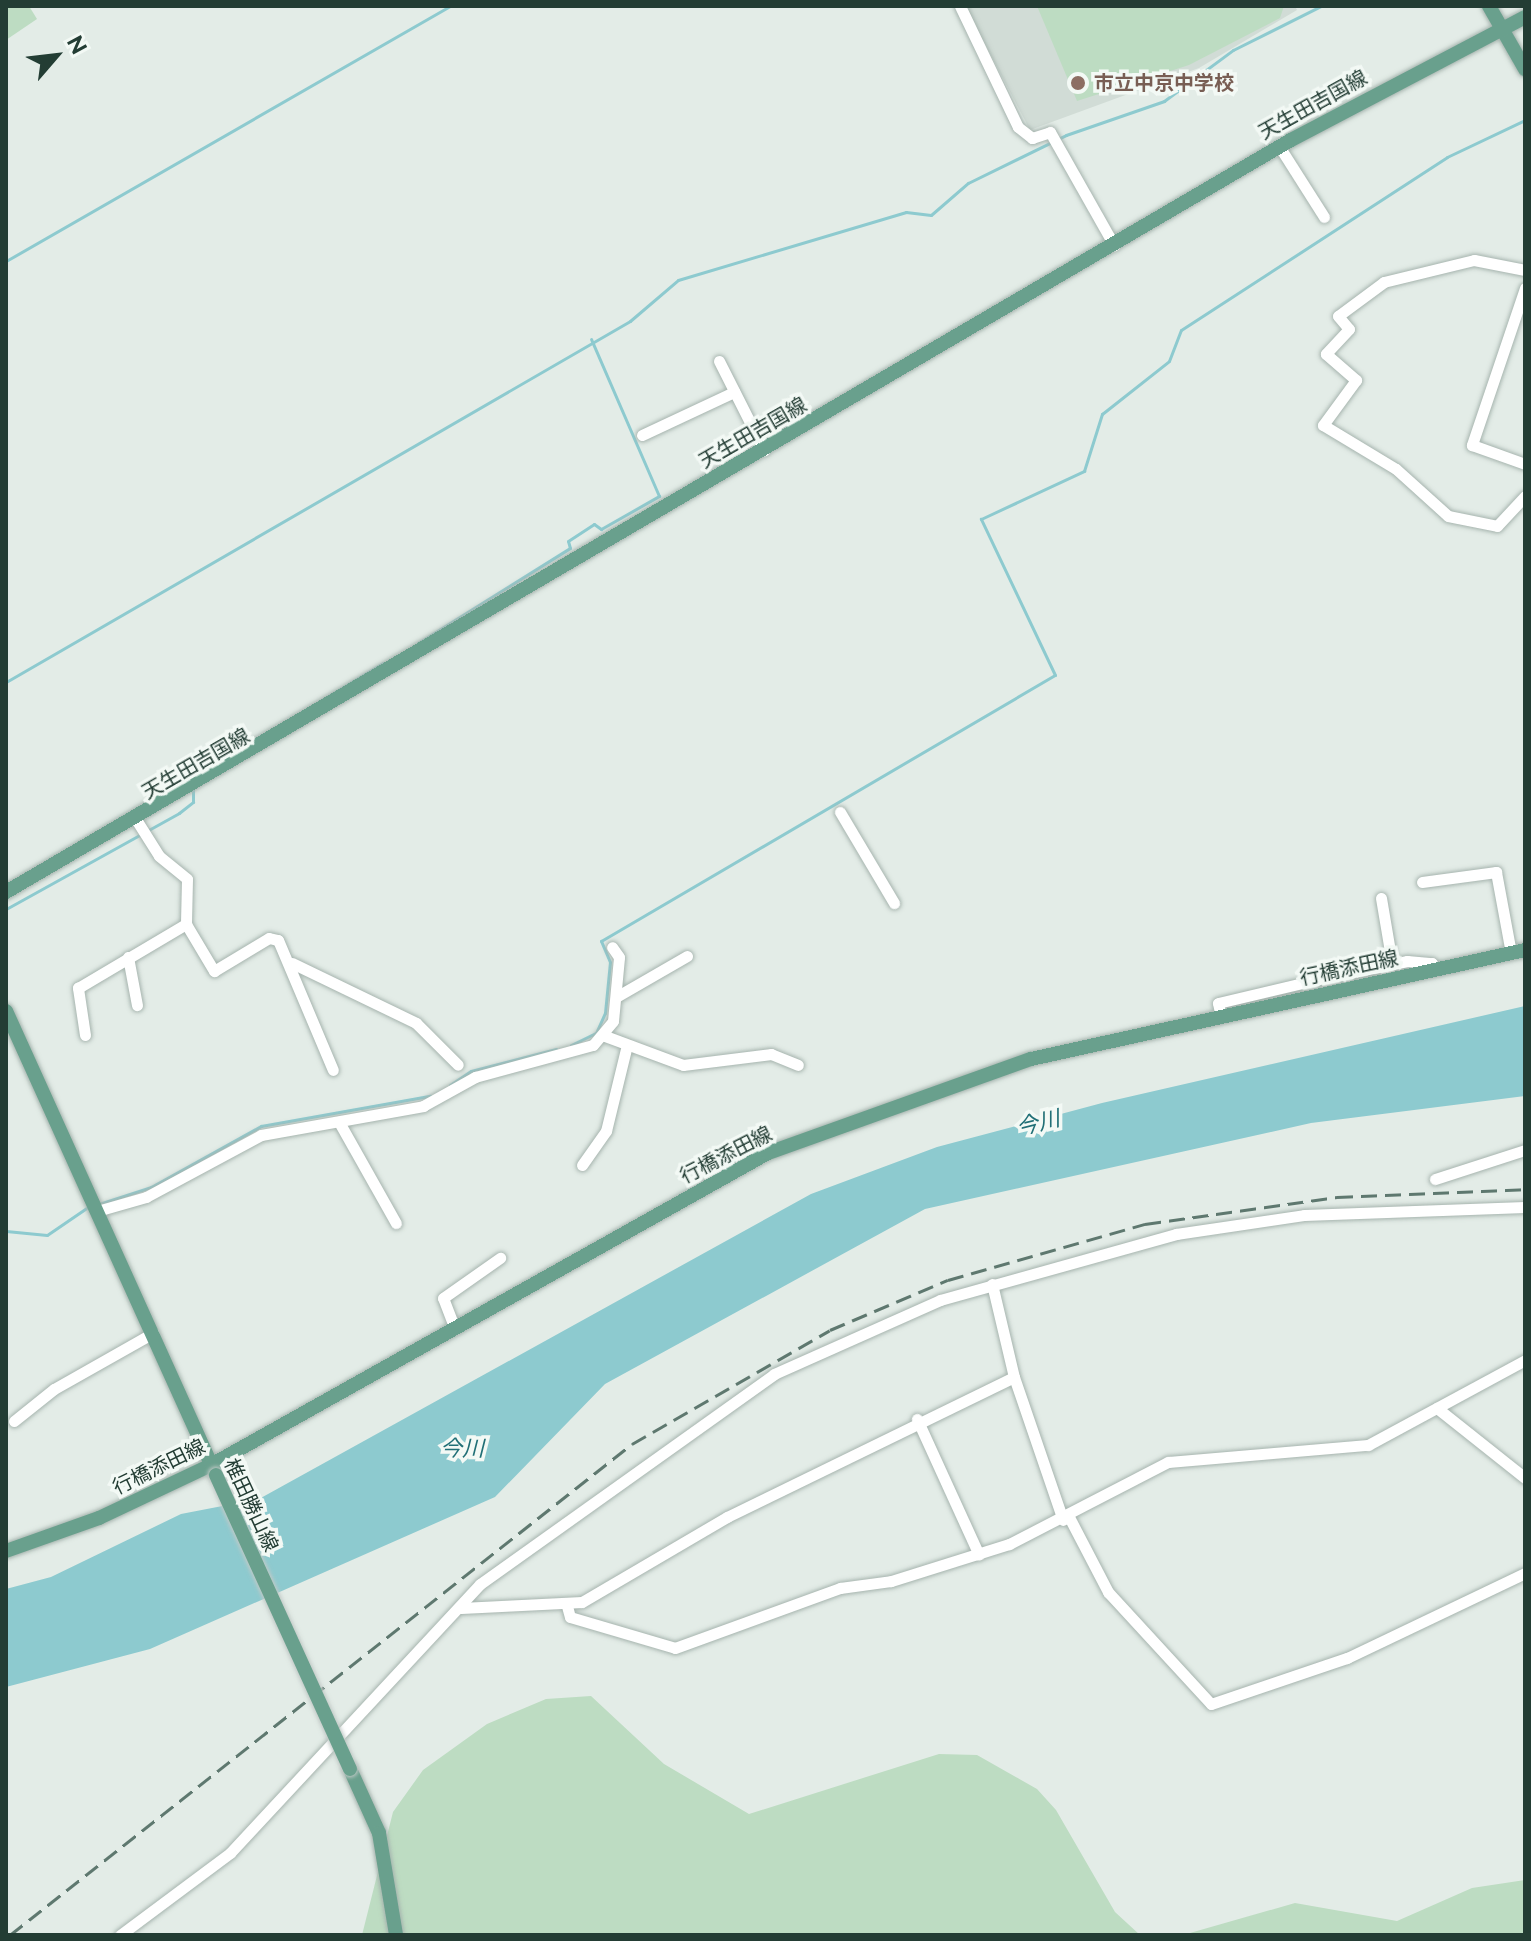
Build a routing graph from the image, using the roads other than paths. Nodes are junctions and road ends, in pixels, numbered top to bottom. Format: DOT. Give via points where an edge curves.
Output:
graph roads {
  1 [pos="960,6"];
  2 [pos="1489,6"];
  3 [pos="1525,17"];
  4 [pos="1503,30"];
  5 [pos="1525,69"];
  6 [pos="1279,146"];
  7 [pos="1324,217"];
  8 [pos="1114,245"];
  9 [pos="1525,270"];
  10 [pos="1525,288"];
  11 [pos="719,361"];
  12 [pos="734,392"];
  13 [pos="642,435"];
  14 [pos="764,450"];
  15 [pos="1525,464"];
  16 [pos="1525,496"];
  17 [pos="840,812"];
  18 [pos="137,821"];
  19 [pos="1422,882"];
  20 [pos="6,892"];
  21 [pos="1381,898"];
  22 [pos="894,903"];
  23 [pos="186,924"];
  24 [pos="612,947"];
  25 [pos="1518,952"];
  26 [pos="687,956"];
  27 [pos="128,957"];
  28 [pos="292,963"];
  29 [pos="1392,963"];
  30 [pos="1434,970"];
  31 [pos="616,997"];
  32 [pos="137,1005"];
  33 [pos="6,1011"];
  34 [pos="1221,1017"];
  35 [pos="85,1035"];
  36 [pos="605,1036"];
  37 [pos="626,1049"];
  38 [pos="458,1065"];
  39 [pos="798,1065"];
  40 [pos="333,1070"];
  41 [pos="339,1122"];
  42 [pos="1525,1150"];
  43 [pos="582,1165"];
  44 [pos="1435,1179"];
  45 [pos="1525,1207"];
  46 [pos="97,1211"];
  47 [pos="396,1223"];
  48 [pos="500,1258"];
  49 [pos="992,1284"];
  50 [pos="455,1329"];
  51 [pos="153,1333"];
  52 [pos="1525,1360"];
  53 [pos="1014,1377"];
  54 [pos="1437,1408"];
  55 [pos="917,1419"];
  56 [pos="14,1421"];
  57 [pos="213,1470"];
  58 [pos="1525,1478"];
  59 [pos="1066,1518"];
  60 [pos="6,1551"];
  61 [pos="979,1555"];
  62 [pos="1525,1573"];
  63 [pos="567,1606"];
  64 [pos="461,1608"];
  65 [pos="120,1935"];
  66 [pos="396,1935"];
  1 -- 8 [label="street" via="1018,127 1032,138 1050,132"];
  2 -- 4 [label="main road"];
  3 -- 4 [label="main road, 天生田吉国線"];
  4 -- 5 [label="main road"];
  4 -- 6 [label="main road, 天生田吉国線"];
  6 -- 7 [label="street"];
  6 -- 8 [label="main road, 天生田吉国線"];
  8 -- 14 [label="main road, 天生田吉国線"];
  9 -- 16 [label="street" via="1474,260 1384,282 1338,316 1349,329 1326,354 1356,380 1323,425 1396,469 1448,516 1497,526"];
  10 -- 15 [label="street" via="1472,445"];
  11 -- 12 [label="street"];
  12 -- 13 [label="street"];
  12 -- 14 [label="street"];
  14 -- 18 [label="main road, 天生田吉国線"];
  17 -- 22 [label="street"];
  18 -- 20 [label="main road, 天生田吉国線"];
  18 -- 23 [label="street" via="159,856 187,879"];
  19 -- 25 [label="street" via="1496,872"];
  21 -- 29 [label="street"];
  23 -- 27 [label="street"];
  23 -- 28 [label="street" via="214,971 269,938"];
  24 -- 31 [label="street" via="619,957"];
  25 -- 30 [label="main road, 行橋添田線"];
  26 -- 31 [label="street"];
  27 -- 32 [label="street"];
  27 -- 35 [label="street" via="78,988"];
  28 -- 38 [label="street" via="416,1023"];
  28 -- 40 [label="street"];
  29 -- 30 [label="street" via="1432,963"];
  29 -- 34 [label="street" via="1218,1003"];
  30 -- 34 [label="main road, 行橋添田線"];
  31 -- 36 [label="street"];
  33 -- 46 [label="main road, 椎田勝山線"];
  34 -- 50 [label="main road, 行橋添田線" via="1031,1059 768,1153"];
  36 -- 37 [label="street"];
  36 -- 41 [label="street" via="475,1077 443,1100"];
  37 -- 39 [label="street" via="705,1067 771,1054"];
  37 -- 43 [label="street" via="606,1131"];
  41 -- 46 [label="street" via="261,1135 146,1197"];
  41 -- 47 [label="street"];
  42 -- 44 [label="street"];
  45 -- 49 [label="street" via="1234,1224"];
  46 -- 51 [label="main road, 椎田勝山線"];
  48 -- 50 [label="street" via="443,1298"];
  49 -- 53 [label="street"];
  49 -- 64 [label="street" via="774,1374 491,1576"];
  50 -- 57 [label="main road, 行橋添田線"];
  51 -- 56 [label="street" via="54,1389"];
  51 -- 57 [label="main road, 椎田勝山線"];
  52 -- 54 [label="street"];
  53 -- 55 [label="street"];
  53 -- 59 [label="street"];
  54 -- 58 [label="street"];
  54 -- 59 [label="street" via="1368,1445 1168,1462"];
  55 -- 61 [label="street"];
  55 -- 63 [label="street"];
  57 -- 60 [label="main road, 行橋添田線"];
  57 -- 66 [label="main road, 椎田勝山線, bridge" via="379,1833"];
  59 -- 61 [label="street"];
  59 -- 62 [label="street" via="1108,1592 1211,1704 1347,1658"];
  61 -- 63 [label="street" via="840,1588 675,1648 570,1617"];
  63 -- 64 [label="street"];
  64 -- 65 [label="street" via="230,1853"];
}
